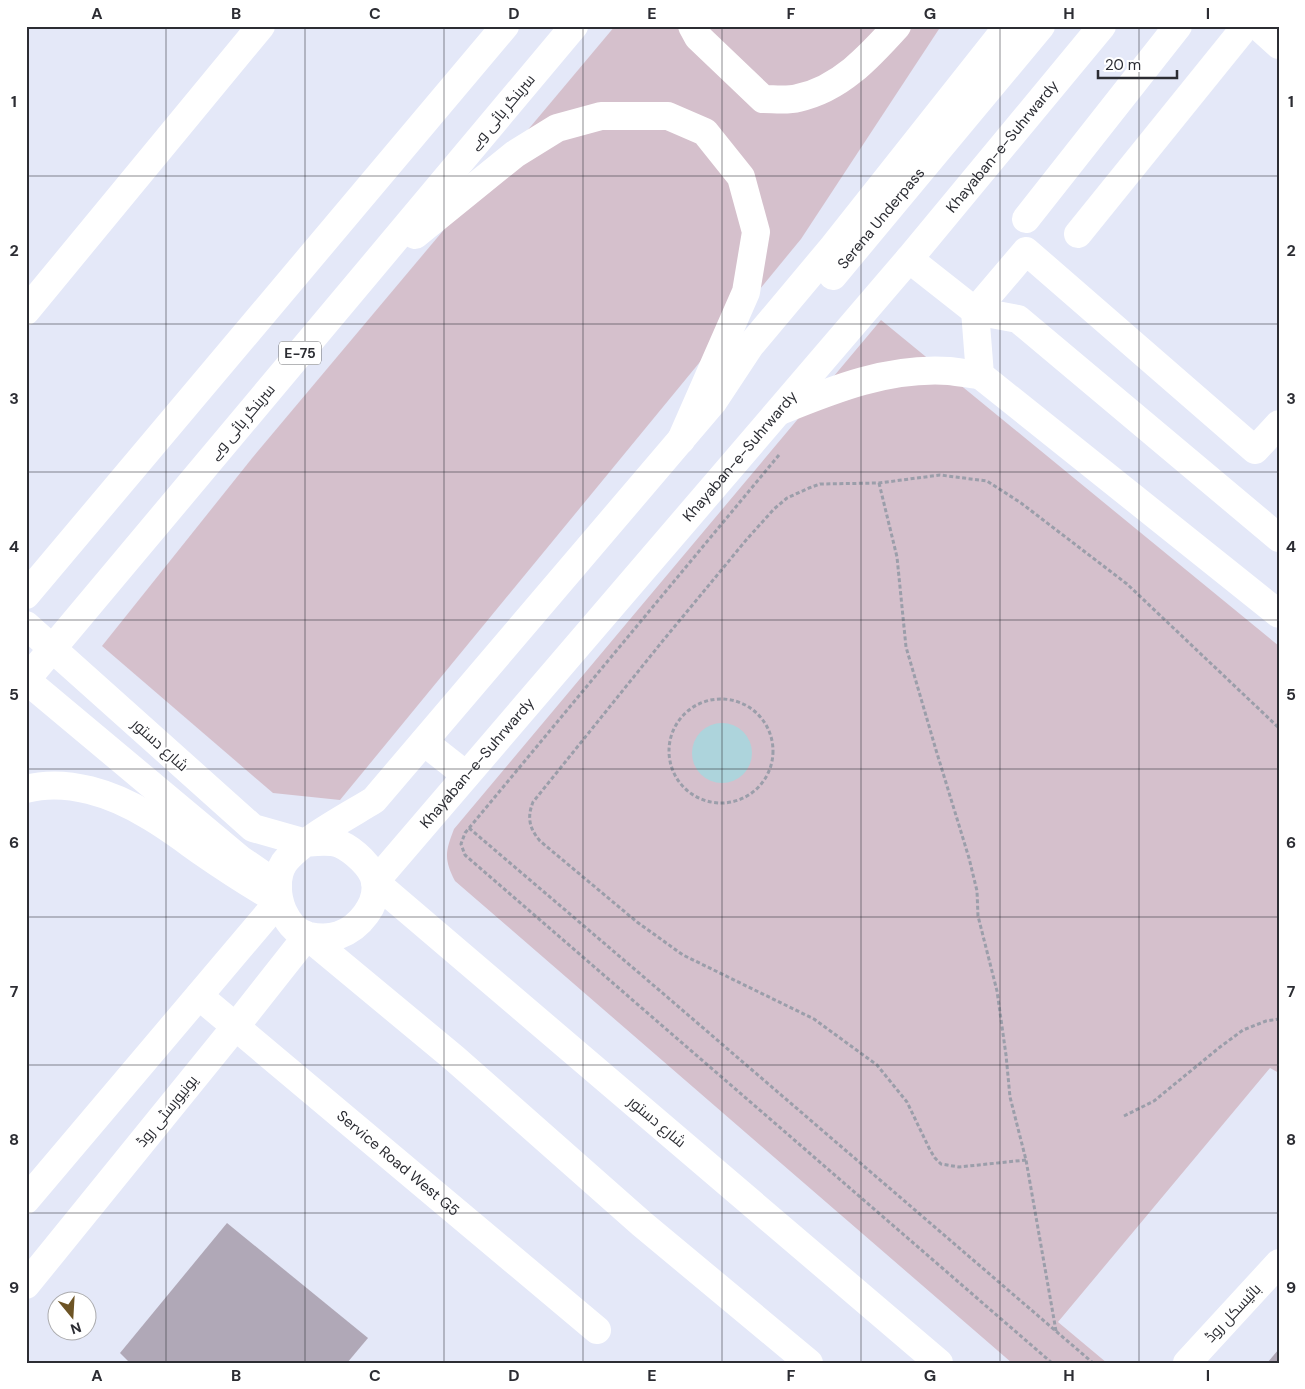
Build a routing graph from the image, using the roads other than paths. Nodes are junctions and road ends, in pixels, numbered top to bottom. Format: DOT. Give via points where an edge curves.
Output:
graph roads {
  1 [pos="505,26"];
  2 [pos="574,26"];
  3 [pos="692,26"];
  4 [pos="897,26"];
  5 [pos="1008,26"];
  6 [pos="1041,26"];
  7 [pos="1102,26"];
  8 [pos="1178,26"];
  9 [pos="1244,28"];
  10 [pos="251,30"];
  11 [pos="1279,45"];
  12 [pos="1026,219"];
  13 [pos="1078,234"];
  14 [pos="909,259"];
  15 [pos="366,274"];
  16 [pos="26,311"];
  17 [pos="975,311"];
  18 [pos="980,375"];
  19 [pos="714,402"];
  20 [pos="776,412"];
  21 [pos="1279,424"];
  22 [pos="681,440"];
  23 [pos="1279,538"];
  24 [pos="26,595"];
  25 [pos="1279,614"];
  26 [pos="26,625"];
  27 [pos="26,680"];
  28 [pos="424,742"];
  29 [pos="466,775"];
  30 [pos="26,789"];
  31 [pos="306,843"];
  32 [pos="375,882"];
  33 [pos="279,893"];
  34 [pos="307,936"];
  35 [pos="199,996"];
  36 [pos="236,1026"];
  37 [pos="26,1200"];
  38 [pos="1279,1263"];
  39 [pos="26,1285"];
  40 [pos="598,1330"];
  41 [pos="809,1363"];
  42 [pos="939,1363"];
  43 [pos="1187,1363"];
  1 -- 24 [label="main road"];
  2 -- 15 [label="main road, سرینگر ہائی وے / E-75"];
  3 -- 4 [label="main road" via="698,37 763,99 796,99 819,92 853,72"];
  5 -- 19 [label="main road" via="750,346"];
  6 -- 19 [label="main road, Serena Underpass" via="780,339"];
  7 -- 14 [label="main road, Khayaban-e-Suhrwardy"];
  8 -- 12 [label="main road"];
  9 -- 11 [label="main road"];
  9 -- 13 [label="main road"];
  10 -- 16 [label="main road"];
  14 -- 17 [label="main road"];
  14 -- 20 [label="main road, Khayaban-e-Suhrwardy"];
  15 -- 22 [label="main road" via="515,154 557,128 601,116 668,116 705,132 742,177 756,232 746,292"];
  15 -- 27 [label="main road, سرینگر ہائی وے / E-75"];
  17 -- 18 [label="main road"];
  17 -- 21 [label="main road" via="1026,251 1255,450"];
  17 -- 23 [label="main road" via="1018,319"];
  18 -- 20 [label="main road" via="948,371 888,375 848,385"];
  18 -- 25 [label="main road"];
  19 -- 22 [label="main road"];
  20 -- 29 [label="main road, Khayaban-e-Suhrwardy"];
  22 -- 28 [label="main road"];
  26 -- 31 [label="main road, شارع دستور" via="253,828"];
  27 -- 33 [label="main road"];
  28 -- 29 [label="main road"];
  28 -- 31 [label="main road" via="374,800"];
  29 -- 32 [label="main road, Khayaban-e-Suhrwardy"];
  30 -- 33 [label="main road" via="62,785 102,793 149,815 245,882"];
  31 -- 32 [label="main road" via="338,844 351,851 367,865"];
  31 -- 33 [label="main road" via="283,865"];
  32 -- 34 [label="main road" via="373,902 348,931 324,938"];
  32 -- 42 [label="main road, شارع دستور"];
  33 -- 34 [label="main road" via="288,921"];
  33 -- 35 [label="main road"];
  34 -- 36 [label="main road, یونیورسٹی روڈ"];
  34 -- 41 [label="main road"];
  35 -- 36 [label="main road, Service Road West G5"];
  35 -- 37 [label="main road"];
  36 -- 39 [label="main road, یونیورسٹی روڈ"];
  36 -- 40 [label="main road, Service Road West G5"];
  38 -- 43 [label="main road, بائیسکل روڈ"];
}
